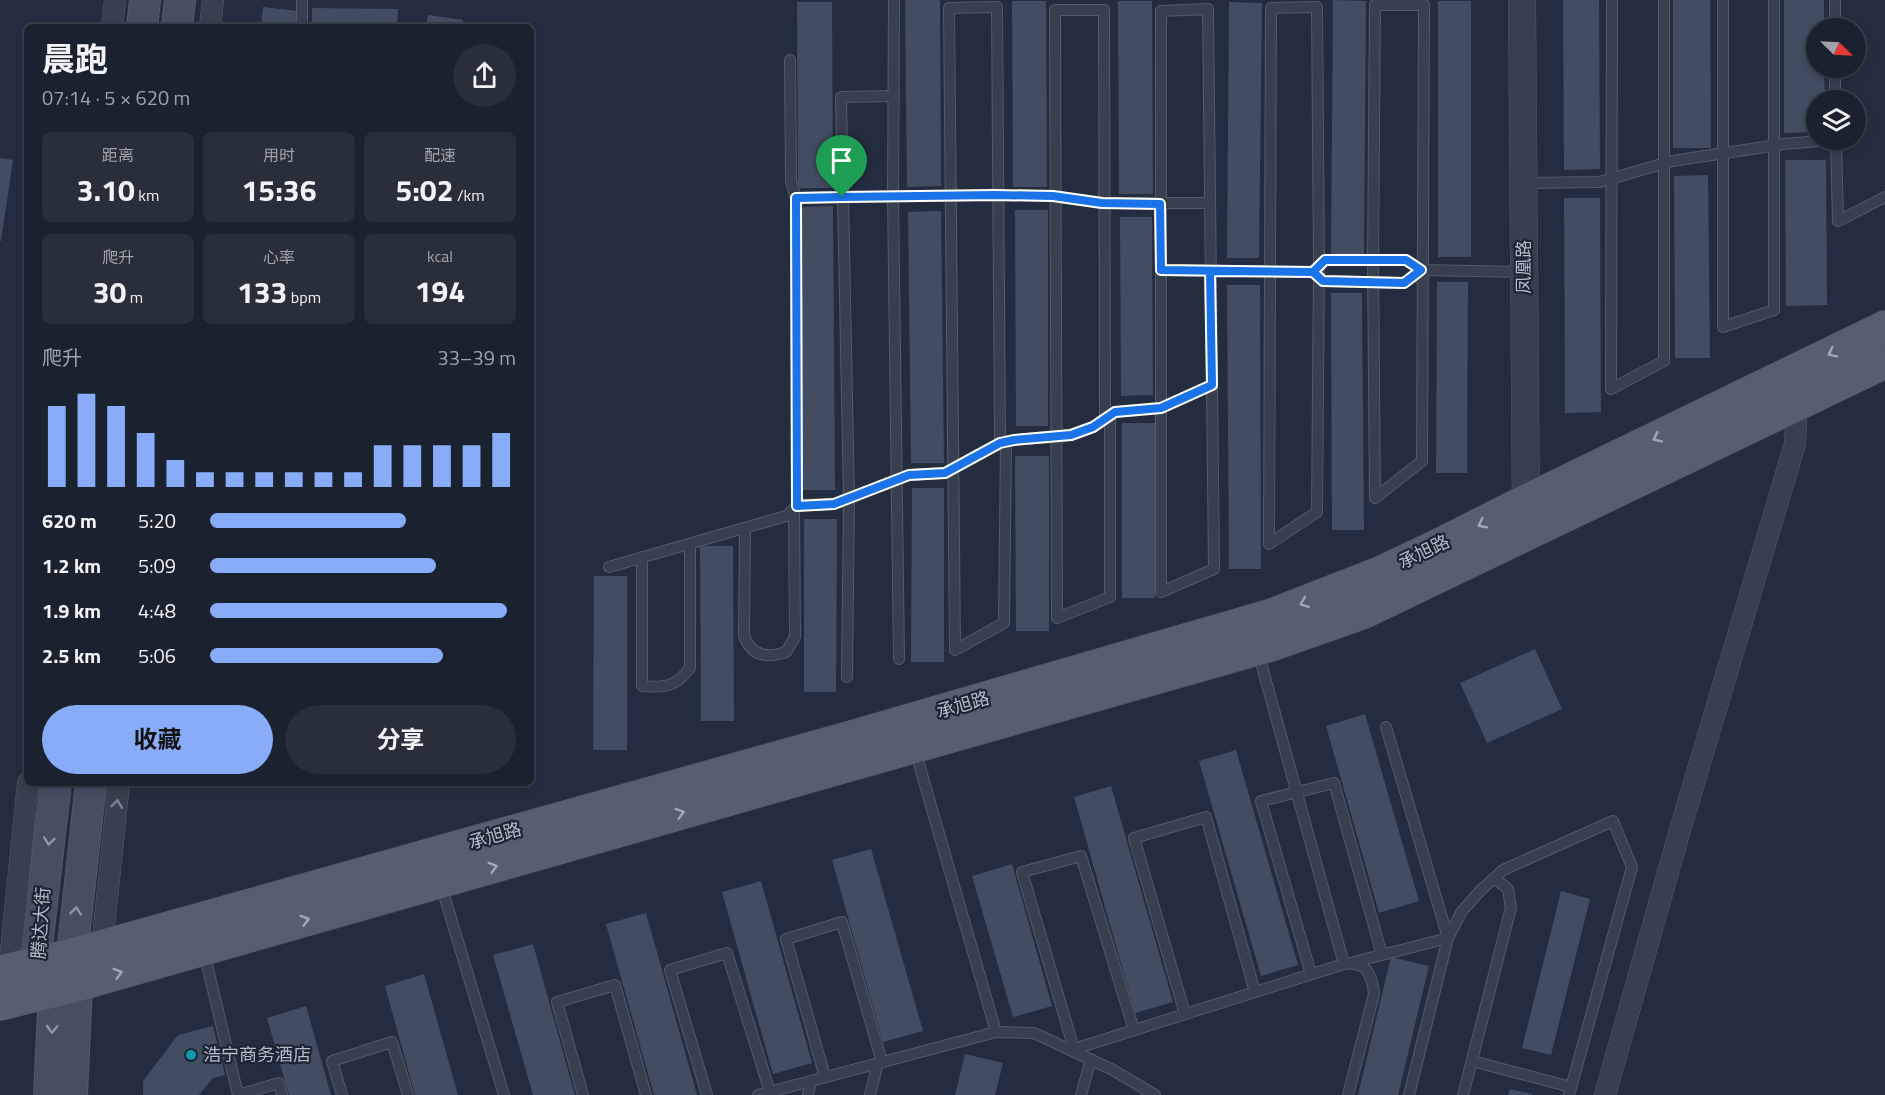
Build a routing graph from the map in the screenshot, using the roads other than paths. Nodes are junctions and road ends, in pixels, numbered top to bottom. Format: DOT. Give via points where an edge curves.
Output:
graph roads {
  1 [pos="116,0"];
  2 [pos="146,0"];
  3 [pos="180,0"];
  4 [pos="213,0"];
  5 [pos="302,0"];
  6 [pos="894,0"];
  7 [pos="1522,0"];
  8 [pos="1612,0"];
  9 [pos="1664,0"];
  10 [pos="1723,0"];
  11 [pos="1774,0"];
  12 [pos="1835,0"];
  13 [pos="997,4"];
  14 [pos="1835,18"];
  15 [pos="112,24"];
  16 [pos="142,24"];
  17 [pos="177,24"];
  18 [pos="210,24"];
  19 [pos="302,24"];
  20 [pos="790,60"];
  21 [pos="894,96"];
  22 [pos="1806,143"];
  23 [pos="1773,146"];
  24 [pos="1834,150"];
  25 [pos="1724,153"];
  26 [pos="1664,163"];
  27 [pos="1613,178"];
  28 [pos="1524,183"];
  29 [pos="999,195"];
  30 [pos="951,196"];
  31 [pos="1056,196"];
  32 [pos="1885,196"];
  33 [pos="842,197"];
  34 [pos="893,197"];
  35 [pos="796,198"];
  36 [pos="1210,202"];
  37 [pos="1104,203"];
  38 [pos="1160,204"];
  39 [pos="1373,260"];
  40 [pos="1161,270"];
  41 [pos="1423,270"];
  42 [pos="1210,271"];
  43 [pos="1317,271"];
  44 [pos="1270,272"];
  45 [pos="1524,272"];
  46 [pos="1373,282"];
  47 [pos="1885,327"];
  48 [pos="1885,362"];
  49 [pos="1212,385"];
  50 [pos="1797,404"];
  51 [pos="1161,408"];
  52 [pos="1107,417"];
  53 [pos="1058,437"];
  54 [pos="1003,443"];
  55 [pos="953,469"];
  56 [pos="897,480"];
  57 [pos="849,498"];
  58 [pos="1526,501"];
  59 [pos="796,508"];
  60 [pos="745,528"];
  61 [pos="1527,535"];
  62 [pos="690,544"];
  63 [pos="642,557"];
  64 [pos="609,567"];
  65 [pos="1257,649"];
  66 [pos="899,659"];
  67 [pos="847,677"];
  68 [pos="1386,727"];
  69 [pos="915,747"];
  70 [pos="28,786"];
  71 [pos="55,786"];
  72 [pos="91,786"];
  73 [pos="118,786"];
  74 [pos="1297,792"];
  75 [pos="1494,878"];
  76 [pos="441,882"];
  77 [pos="1448,938"];
  78 [pos="203,949"];
  79 [pos="1382,955"];
  80 [pos="1348,963"];
  81 [pos="14,968"];
  82 [pos="76,969"];
  83 [pos="1311,974"];
  84 [pos="1256,992"];
  85 [pos="0,1004"];
  86 [pos="1185,1014"];
  87 [pos="1134,1030"];
  88 [pos="996,1032"];
  89 [pos="1072,1049"];
  90 [pos="1091,1059"];
  91 [pos="1472,1061"];
  92 [pos="880,1063"];
  93 [pos="825,1077"];
  94 [pos="811,1081"];
  95 [pos="1570,1091"];
  96 [pos="770,1092"];
  97 [pos="1150,1094"];
  98 [pos="49,1095"];
  99 [pos="72,1095"];
  100 [pos="282,1095"];
  101 [pos="342,1095"];
  102 [pos="408,1095"];
  103 [pos="504,1095"];
  104 [pos="583,1095"];
  105 [pos="646,1095"];
  106 [pos="707,1095"];
  107 [pos="758,1095"];
  108 [pos="808,1095"];
  109 [pos="870,1095"];
  110 [pos="1081,1095"];
  111 [pos="1348,1095"];
  112 [pos="1409,1095"];
  113 [pos="1463,1095"];
  114 [pos="1605,1095"];
  1 -- 15 [label="street"];
  2 -- 16 [label="main road"];
  3 -- 17 [label="main road"];
  4 -- 18 [label="street"];
  5 -- 19 [label="lane"];
  6 -- 21 [label="lane"];
  7 -- 28 [label="street, 凤凰路"];
  8 -- 27 [label="lane"];
  9 -- 26 [label="lane"];
  10 -- 25 [label="lane"];
  11 -- 23 [label="lane"];
  12 -- 14 [label="lane"];
  13 -- 29 [label="lane"];
  13 -- 30 [label="lane" via="949,8"];
  20 -- 35 [label="lane" via="791,181"];
  21 -- 33 [label="lane" via="841,97"];
  21 -- 34 [label="lane"];
  22 -- 23 [label="lane"];
  23 -- 25 [label="lane"];
  23 -- 25 [label="lane" via="1774,310 1723,327"];
  24 -- 32 [label="lane" via="1838,221"];
  25 -- 26 [label="lane"];
  26 -- 27 [label="lane"];
  26 -- 27 [label="lane" via="1664,362 1611,389"];
  27 -- 28 [label="lane" via="1600,182"];
  28 -- 45 [label="street, 凤凰路"];
  29 -- 30 [label="lane"];
  29 -- 31 [label="lane"];
  29 -- 54 [label="lane"];
  30 -- 34 [label="lane"];
  30 -- 55 [label="lane"];
  31 -- 37 [label="lane"];
  31 -- 37 [label="lane" via="1055,10 1104,10"];
  31 -- 53 [label="lane"];
  33 -- 34 [label="lane"];
  33 -- 35 [label="lane"];
  33 -- 57 [label="lane"];
  34 -- 56 [label="lane"];
  35 -- 59 [label="lane"];
  36 -- 38 [label="lane"];
  36 -- 38 [label="lane" via="1208,9 1161,11"];
  36 -- 42 [label="lane"];
  37 -- 38 [label="lane"];
  37 -- 52 [label="lane"];
  38 -- 40 [label="lane"];
  39 -- 41 [label="lane" via="1406,260"];
  39 -- 41 [label="lane" via="1375,5 1424,4"];
  39 -- 43 [label="lane" via="1325,260"];
  39 -- 46 [label="lane"];
  40 -- 42 [label="lane"];
  40 -- 51 [label="lane"];
  41 -- 45 [label="lane"];
  41 -- 46 [label="lane" via="1404,283"];
  41 -- 46 [label="lane" via="1422,461 1375,498"];
  42 -- 44 [label="lane"];
  42 -- 49 [label="lane"];
  43 -- 44 [label="lane"];
  43 -- 44 [label="lane" via="1317,512 1269,544"];
  43 -- 44 [label="lane" via="1317,7 1271,8"];
  43 -- 46 [label="lane" via="1323,281"];
  45 -- 58 [label="street, 凤凰路"];
  47 -- 58 [label="main road, 承旭路, one-way"];
  48 -- 50 [label="main road, 承旭路"];
  49 -- 51 [label="lane"];
  49 -- 51 [label="lane" via="1214,569 1161,592"];
  50 -- 61 [label="main road, 承旭路"];
  50 -- 114 [label="street" via="1795,444"];
  51 -- 52 [label="lane" via="1115,412"];
  52 -- 53 [label="lane" via="1093,427"];
  52 -- 53 [label="lane" via="1110,597 1057,618"];
  53 -- 54 [label="lane"];
  54 -- 55 [label="lane"];
  54 -- 55 [label="lane" via="1004,623 955,650"];
  55 -- 56 [label="lane"];
  56 -- 57 [label="lane"];
  56 -- 66 [label="lane"];
  57 -- 59 [label="lane" via="834,504"];
  57 -- 67 [label="lane"];
  58 -- 61 [label="street, 凤凰路"];
  58 -- 82 [label="main road, 承旭路, one-way" via="1382,572 1272,615"];
  59 -- 60 [label="lane" via="786,516"];
  59 -- 60 [label="lane" via="795,638 786,652 773,656 754,652 744,636"];
  60 -- 62 [label="lane"];
  61 -- 65 [label="main road, 承旭路" via="1362,613"];
  62 -- 63 [label="lane"];
  62 -- 63 [label="lane" via="690,668 682,680 661,688 642,686"];
  63 -- 64 [label="lane"];
  65 -- 69 [label="main road, 承旭路"];
  65 -- 74 [label="lane"];
  68 -- 77 [label="lane"];
  76 -- 69 [label="main road, 承旭路, one-way"];
  69 -- 88 [label="lane"];
  70 -- 81 [label="street"];
  71 -- 81 [label="main road, 腾达大街, one-way"];
  82 -- 72 [label="main road, 腾达大街, one-way"];
  82 -- 73 [label="street, one-way"];
  74 -- 79 [label="lane" via="1334,783"];
  74 -- 80 [label="lane"];
  74 -- 83 [label="lane" via="1262,801"];
  75 -- 77 [label="lane" via="1462,911"];
  75 -- 91 [label="lane" via="1508,889 1511,908"];
  75 -- 95 [label="lane" via="1503,870 1613,821 1632,867"];
  78 -- 76 [label="main road, 承旭路, one-way"];
  76 -- 103 [label="lane"];
  77 -- 79 [label="lane"];
  77 -- 112 [label="lane"];
  82 -- 78 [label="main road, 承旭路, one-way"];
  78 -- 100 [label="lane" via="238,1095 279,1083"];
  79 -- 80 [label="lane"];
  80 -- 83 [label="lane"];
  80 -- 111 [label="lane" via="1360,964 1368,971 1374,994"];
  81 -- 82 [label="main road, 承旭路"];
  82 -- 85 [label="main road, 承旭路"];
  82 -- 98 [label="main road, 腾达大街, one-way"];
  82 -- 99 [label="main road, 腾达大街"];
  83 -- 84 [label="lane"];
  84 -- 86 [label="lane"];
  84 -- 86 [label="lane" via="1206,817 1134,838"];
  86 -- 87 [label="lane"];
  87 -- 89 [label="lane"];
  87 -- 89 [label="lane" via="1081,856 1022,872"];
  88 -- 89 [label="lane" via="1034,1033"];
  88 -- 92 [label="lane"];
  89 -- 90 [label="lane"];
  90 -- 97 [label="lane"];
  90 -- 110 [label="lane"];
  91 -- 95 [label="lane"];
  91 -- 113 [label="lane"];
  92 -- 93 [label="lane"];
  92 -- 93 [label="lane" via="842,922 786,939"];
  92 -- 109 [label="lane"];
  93 -- 94 [label="lane"];
  94 -- 96 [label="lane"];
  94 -- 108 [label="lane"];
  96 -- 106 [label="lane" via="728,953 670,970"];
  96 -- 107 [label="lane"];
  101 -- 102 [label="lane" via="332,1061 392,1042"];
  104 -- 105 [label="lane" via="557,1002 615,985"];
}
